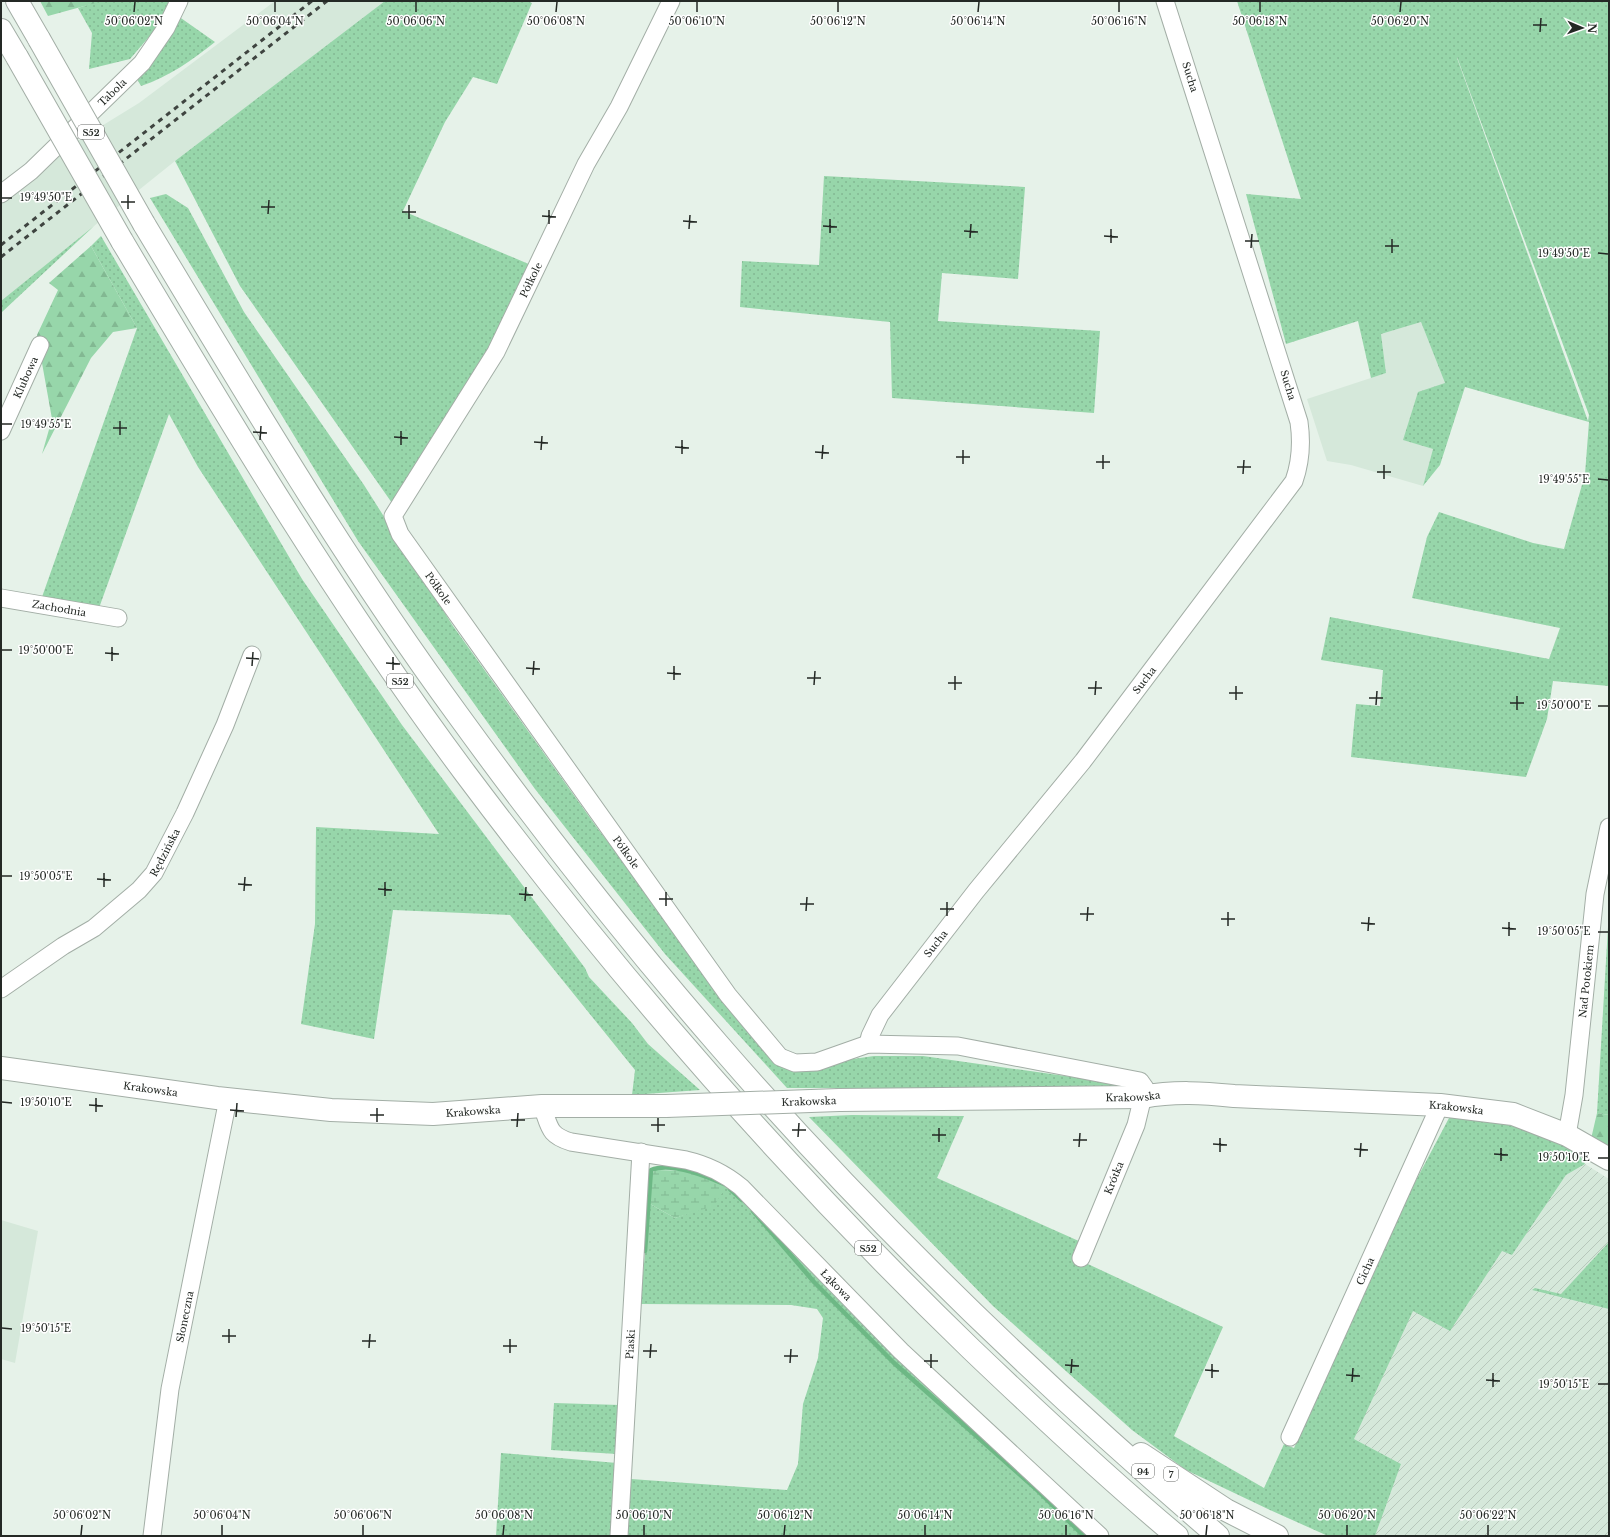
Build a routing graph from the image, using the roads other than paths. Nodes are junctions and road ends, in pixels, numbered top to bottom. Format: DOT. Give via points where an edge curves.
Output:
graph roads {
  1 [pos="17,1"];
  2 [pos="179,1"];
  3 [pos="671,1"];
  4 [pos="1165,1"];
  5 [pos="1,30"];
  6 [pos="1,194"];
  7 [pos="40,345"];
  8 [pos="1,431"];
  9 [pos="1,598"];
  10 [pos="118,618"];
  11 [pos="252,655"];
  12 [pos="1609,827"];
  13 [pos="1,990"];
  14 [pos="868,1044"];
  15 [pos="1,1068"];
  16 [pos="1143,1097"];
  17 [pos="228,1099"];
  18 [pos="1440,1105"];
  19 [pos="542,1106"];
  20 [pos="1567,1135"];
  21 [pos="641,1152"];
  22 [pos="1609,1159"];
  23 [pos="1081,1258"];
  24 [pos="1070,1405"];
  25 [pos="1290,1437"];
  26 [pos="152,1536"];
  27 [pos="619,1536"];
  28 [pos="1100,1536"];
  29 [pos="1178,1536"];
  30 [pos="1218,1536"];
  31 [pos="1277,1536"];
  1 -- 24 [label="main road, S52, bridge" via="144,224 292,469 372,593 456,712 570,865 680,1000 786,1121 930,1271"];
  2 -- 6 [label="street, Tabola" via="166,28 142,63 31,171"];
  3 -- 14 [label="street, Półkole" via="619,108 586,164 496,352 393,516 400,534 728,995 780,1057 794,1063 817,1062"];
  4 -- 14 [label="street, Sucha" via="1299,422 1302,442 1300,465 1294,481 1119,715 976,891 880,1015"];
  5 -- 29 [label="main road, S52, bridge" via="122,241 273,490 380,653 463,771 541,871 654,1012 784,1160 896,1277 1094,1464"];
  7 -- 8 [label="street, Klubowa"];
  9 -- 10 [label="street, Zachodnia"];
  11 -- 13 [label="street, Rędzińska" via="225,725 154,873 139,890 94,928"];
  12 -- 20 [label="street, Nad Potokiem" via="1595,894 1574,1095"];
  14 -- 16 [label="street" via="958,1046 1074,1068 1140,1081 1145,1088"];
  15 -- 17 [label="main road, Krakowska"];
  16 -- 18 [label="main road, Krakowska" via="1163,1093 1207,1093"];
  16 -- 19 [label="main road, Krakowska, bridge"];
  16 -- 23 [label="street, Krótka" via="1136,1125"];
  17 -- 19 [label="main road, Krakowska" via="331,1110 433,1114"];
  17 -- 26 [label="street, Słoneczna" via="170,1389"];
  18 -- 20 [label="main road, Krakowska" via="1513,1114"];
  18 -- 25 [label="street, Cicha"];
  19 -- 21 [label="street, Łąkowa" via="551,1131 558,1138"];
  20 -- 22 [label="main road, Krakowska"];
  21 -- 27 [label="street, Piaski"];
  21 -- 28 [label="street, Łąkowa" via="705,1164 725,1174 741,1187 901,1351"];
  24 -- 30 [label="main road, 94"];
  24 -- 31 [label="main road, 7" via="1226,1510"];
}
